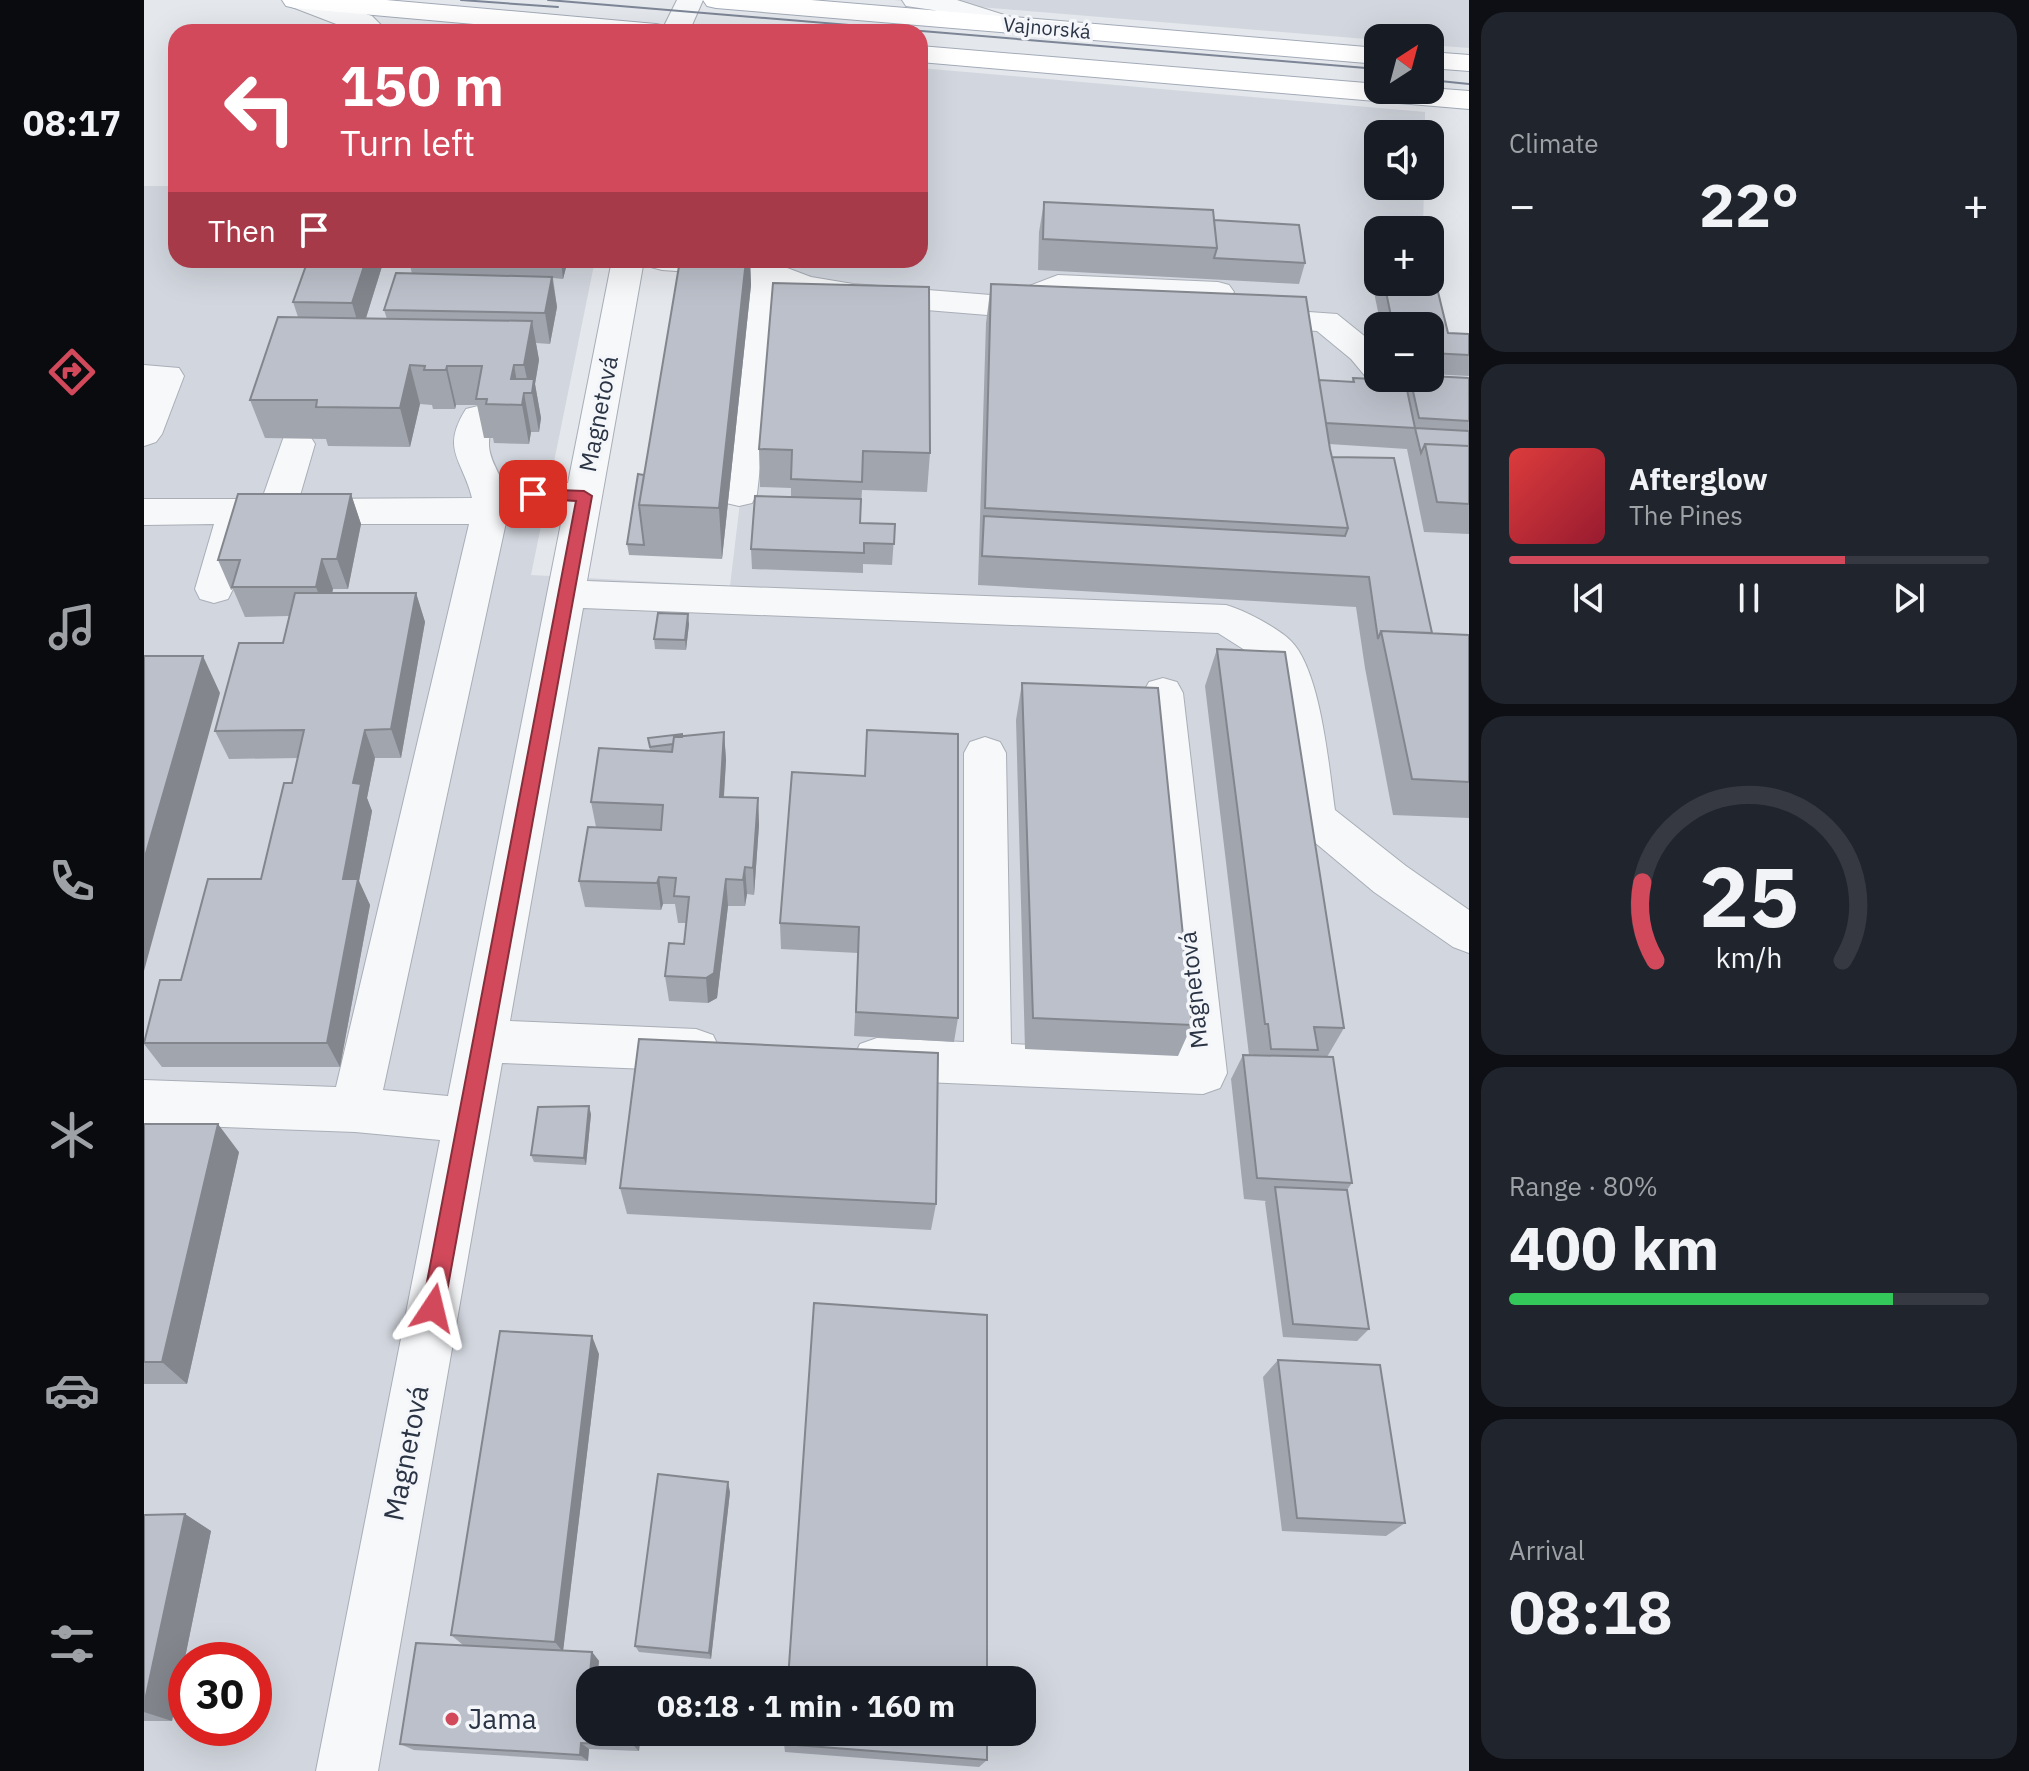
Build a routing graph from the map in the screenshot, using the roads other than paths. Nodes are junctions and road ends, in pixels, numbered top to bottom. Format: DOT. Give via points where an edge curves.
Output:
graph roads {
  1 [pos="295,0"];
  2 [pos="690,0"];
  3 [pos="716,0"];
  4 [pos="915,0"];
  5 [pos="301,1"];
  6 [pos="364,24"];
  7 [pos="564,24"];
  8 [pos="679,24"];
  9 [pos="1007,25"];
  10 [pos="928,55"];
  11 [pos="1364,55"];
  12 [pos="1444,61"];
  13 [pos="1469,63"];
  14 [pos="1469,100"];
  15 [pos="627,268"];
  16 [pos="760,268"];
  17 [pos="766,270"];
  18 [pos="1218,292"];
  19 [pos="1007,307"];
  20 [pos="1364,352"];
  21 [pos="144,376"];
  22 [pos="478,417"];
  23 [pos="144,434"];
  24 [pos="297,444"];
  25 [pos="739,494"];
  26 [pos="584,496"];
  27 [pos="491,506"];
  28 [pos="236,511"];
  29 [pos="277,511"];
  30 [pos="144,512"];
  31 [pos="214,589"];
  32 [pos="566,594"];
  33 [pos="1163,693"];
  34 [pos="985,753"];
  35 [pos="1469,934"];
  36 [pos="483,1041"];
  37 [pos="736,1052"];
  38 [pos="830,1057"];
  39 [pos="988,1064"];
  40 [pos="144,1102"];
  41 [pos="355,1110"];
  42 [pos="468,1120"];
  43 [pos="347,1771"];
  1 -- 5 [label="main road"];
  2 -- 8 [label="street"];
  3 -- 9 [label="main road, Vajnorská"];
  4 -- 9 [label="street"];
  5 -- 6 [label="street"];
  5 -- 7 [label="main road"];
  9 -- 11 [label="main road, Vajnorská"];
  10 -- 14 [label="main road, Vajnorská"];
  12 -- 13 [label="main road"];
  15 -- 26 [label="street, Magnetová"];
  16 -- 17 [label="street"];
  17 -- 19 [label="street" via="804,286 853,294"];
  17 -- 25 [label="street"];
  18 -- 19 [label="street" via="1058,285"];
  19 -- 20 [label="street" via="1325,321"];
  21 -- 23 [label="street" via="167,376"];
  22 -- 27 [label="street" via="470,443 475,467 490,488"];
  24 -- 29 [label="street"];
  26 -- 27 [label="street" via="533,494"];
  26 -- 32 [label="street, Magnetová"];
  27 -- 29 [label="street" via="471,511"];
  27 -- 41 [label="street"];
  28 -- 29 [label="street"];
  28 -- 30 [label="street"];
  28 -- 31 [label="street"];
  32 -- 35 [label="street" via="1226,619 1278,652 1297,694 1315,818"];
  32 -- 36 [label="street, Magnetová"];
  33 -- 39 [label="street, Magnetová" via="1203,1073"];
  34 -- 39 [label="street"];
  36 -- 37 [label="street"];
  36 -- 42 [label="street, Magnetová"];
  38 -- 39 [label="street, Magnetová"];
  40 -- 41 [label="street"];
  41 -- 42 [label="street"];
  42 -- 43 [label="street, Magnetová"];
}
